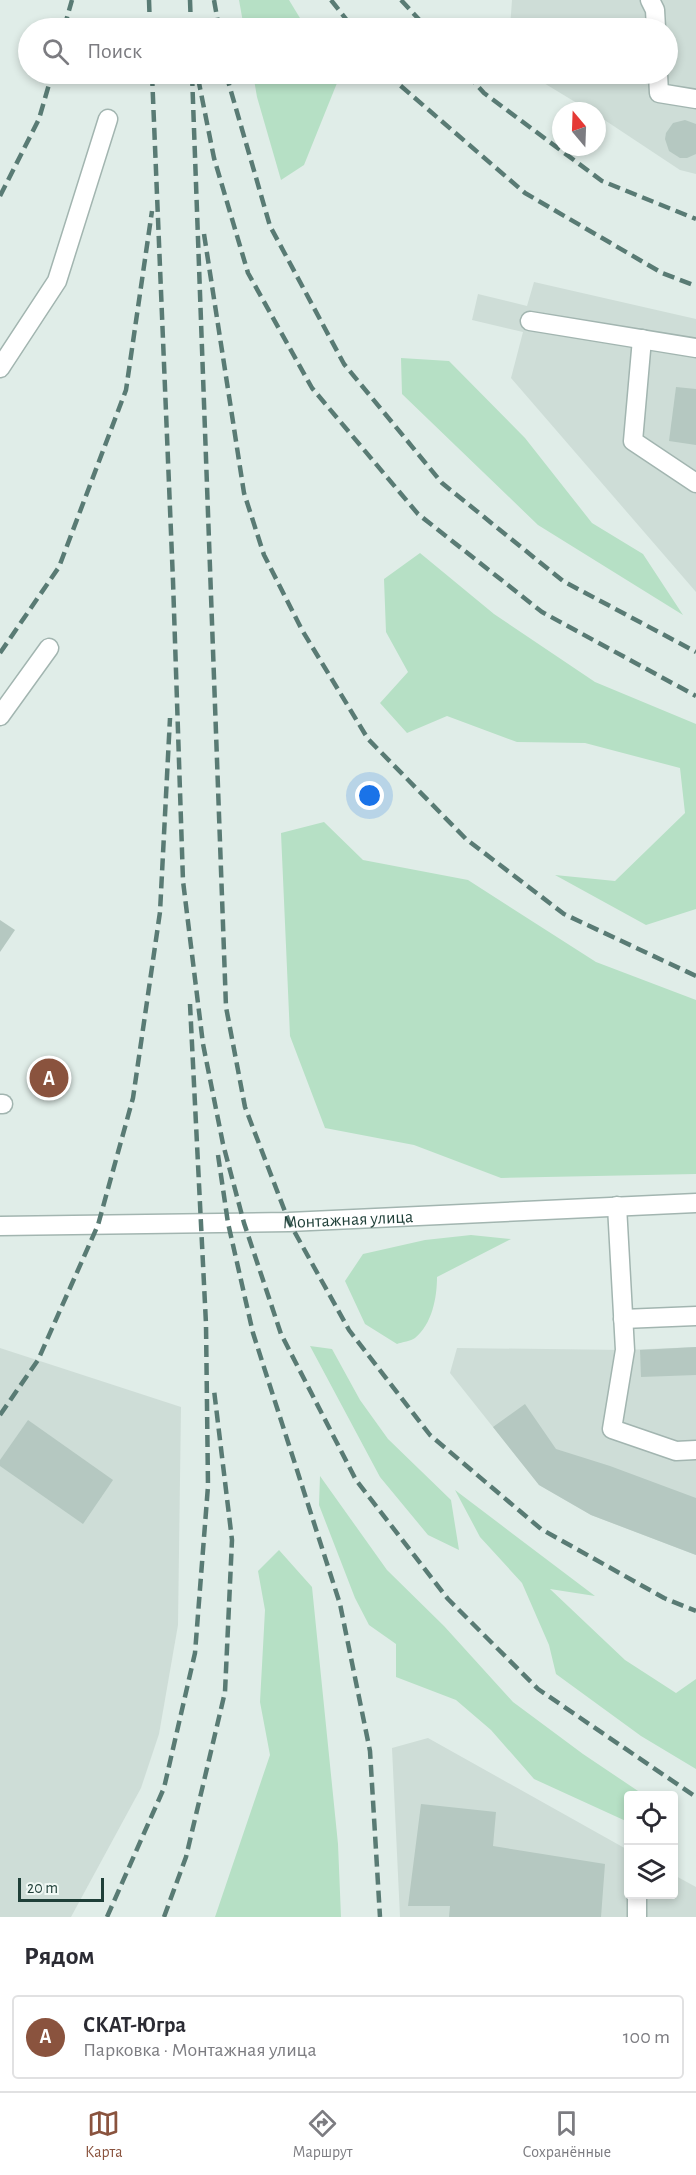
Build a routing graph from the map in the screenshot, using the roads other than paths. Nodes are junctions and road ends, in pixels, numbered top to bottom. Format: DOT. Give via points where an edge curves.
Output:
graph roads {
  1 [pos="650,0"];
  2 [pos="655,18"];
  3 [pos="659,84"];
  4 [pos="696,99"];
  5 [pos="108,119"];
  6 [pos="530,321"];
  7 [pos="642,339"];
  8 [pos="696,348"];
  9 [pos="0,368"];
  10 [pos="696,483"];
  11 [pos="49,648"];
  12 [pos="0,716"];
  13 [pos="696,1203"];
  14 [pos="617,1206"];
  15 [pos="0,1226"];
  16 [pos="696,1316"];
  17 [pos="623,1319"];
  18 [pos="696,1450"];
  19 [pos="637,1899"];
  20 [pos="636,1917"];
  1 -- 2 [label="street"];
  3 -- 4 [label="street" via="659,93"];
  5 -- 9 [label="street" via="57,281"];
  6 -- 7 [label="street"];
  7 -- 8 [label="street"];
  7 -- 10 [label="street" via="633,441"];
  11 -- 12 [label="street"];
  13 -- 14 [label="street, Монтажная улица"];
  14 -- 15 [label="street, Монтажная улица" via="289,1222"];
  14 -- 17 [label="street"];
  16 -- 17 [label="street"];
  17 -- 18 [label="street" via="625,1350 612,1429 676,1450"];
  19 -- 20 [label="street"];
}
